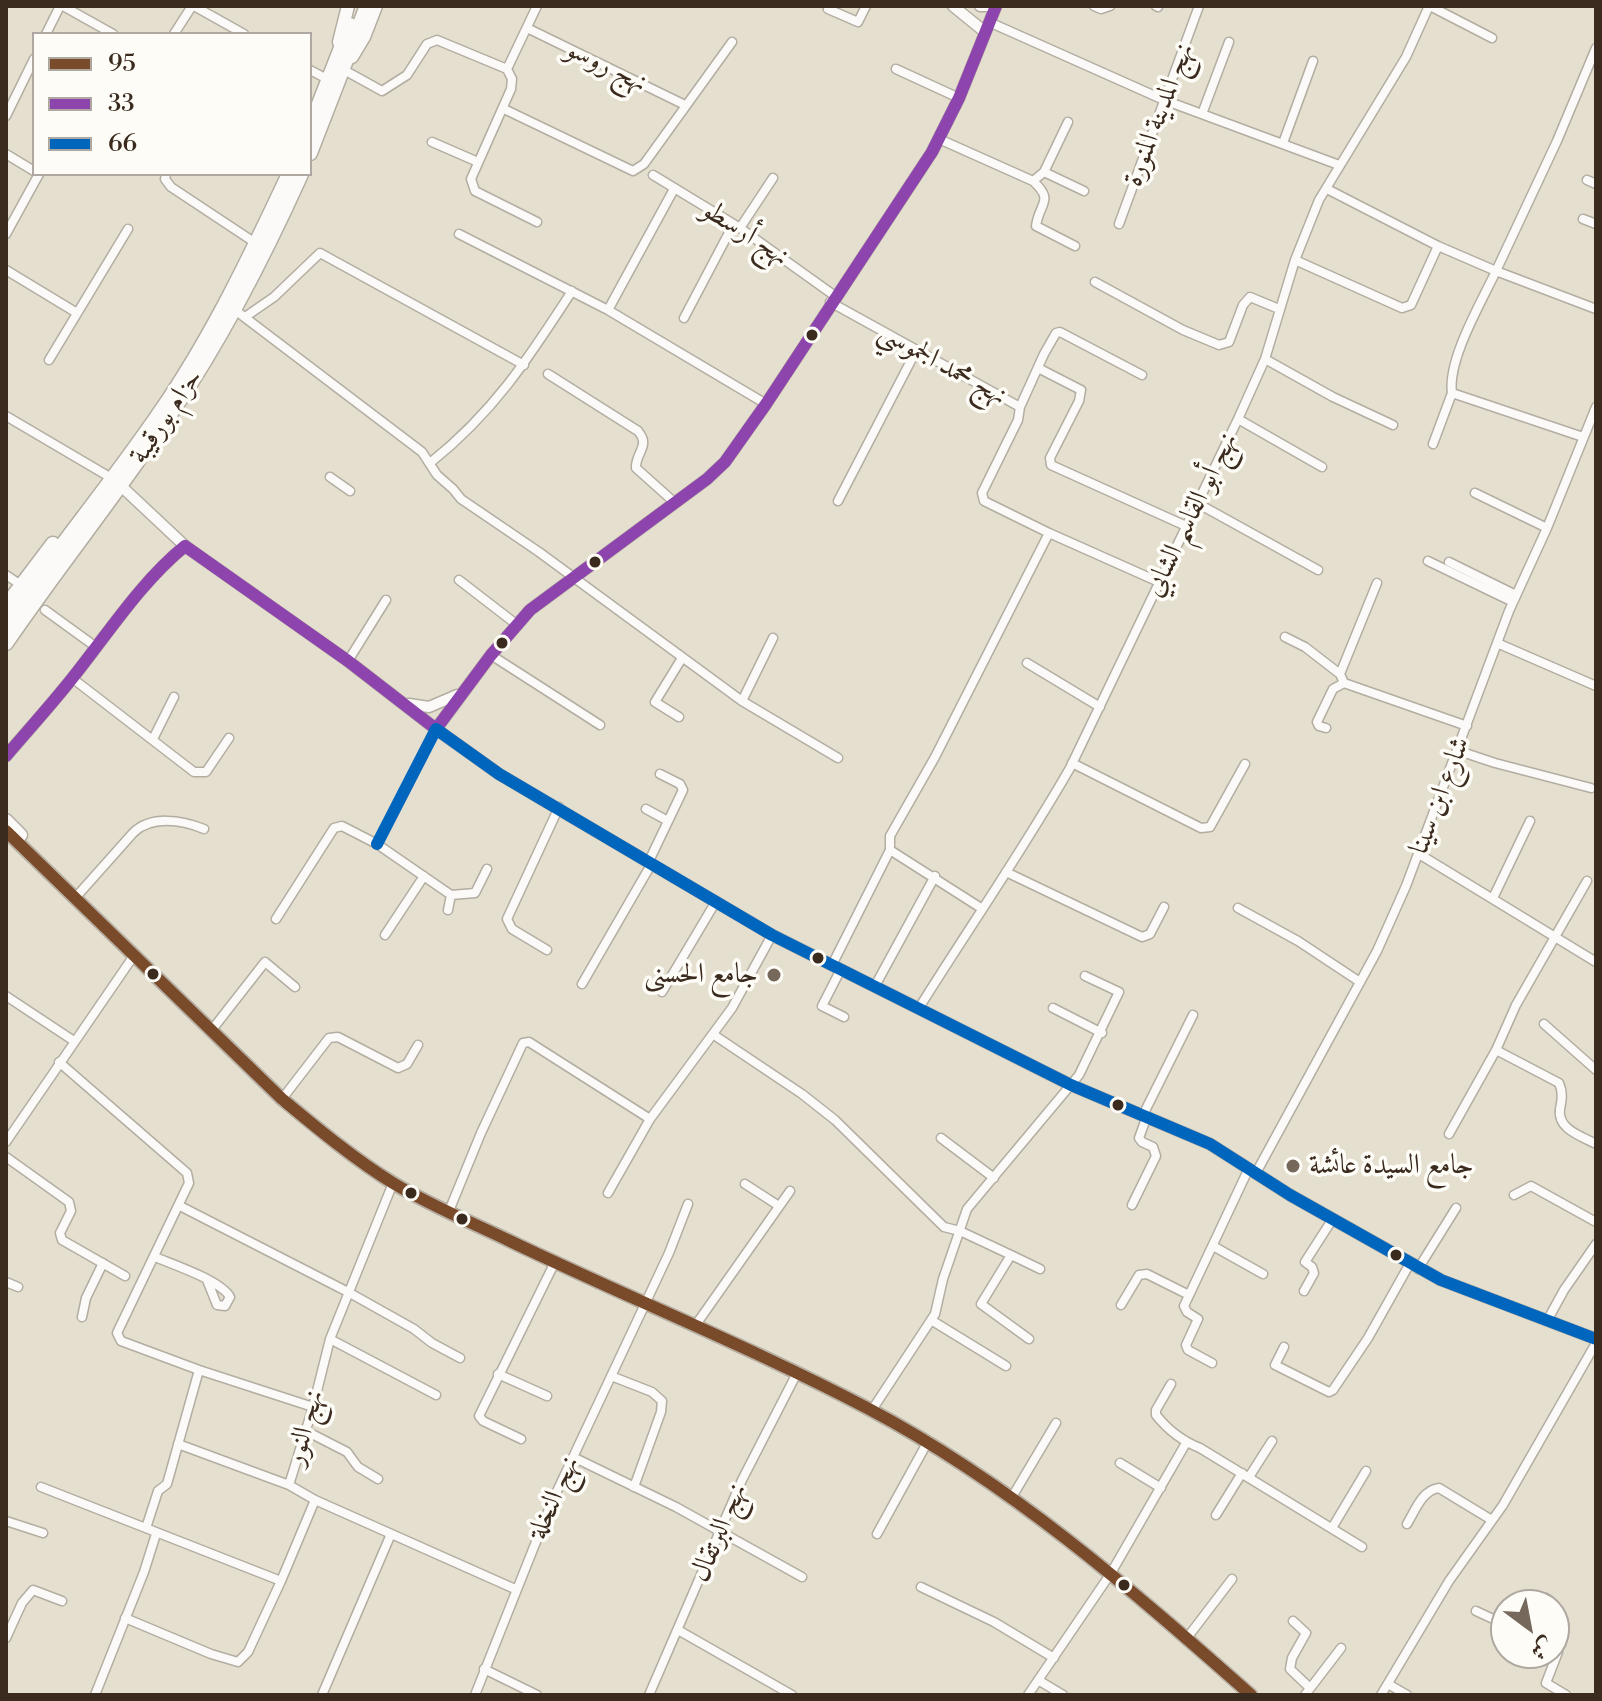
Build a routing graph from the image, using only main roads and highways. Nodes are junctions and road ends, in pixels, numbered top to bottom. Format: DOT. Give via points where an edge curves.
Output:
graph roads {
  1 [pos="348,6"];
  2 [pos="357,6"];
  3 [pos="367,6"];
  4 [pos="376,6"];
  5 [pos="340,67"];
  6 [pos="312,122"];
  7 [pos="312,147"];
  8 [pos="288,176"];
  9 [pos="300,176"];
  10 [pos="117,482"];
  11 [pos="10,618"];
  12 [pos="6,643"];
  13 [pos="6,656"];
  14 [pos="6,820"];
  15 [pos="6,831"];
  16 [pos="76,897"];
  17 [pos="1251,1695"];
  1 -- 5 [label="main road" via="341,27"];
  2 -- 5 [label="highway"];
  3 -- 5 [label="highway"];
  4 -- 5 [label="main road" via="364,37"];
  5 -- 6 [label="highway"];
  5 -- 7 [label="highway"];
  8 -- 10 [label="highway, حزام بورقيبة" via="184,376"];
  9 -- 10 [label="highway, حزام بورقيبة" via="240,314"];
  10 -- 11 [label="highway, حزام بورقيبة"];
  10 -- 11 [label="highway" via="77,513 21,585"];
  10 -- 13 [label="highway" via="104,520"];
  11 -- 12 [label="highway, حزام بورقيبة"];
  14 -- 16 [label="main road"];
  15 -- 16 [label="main road"];
  16 -- 17 [label="main road" via="282,1099 393,1183 872,1410 1012,1497 1111,1573"];
}
